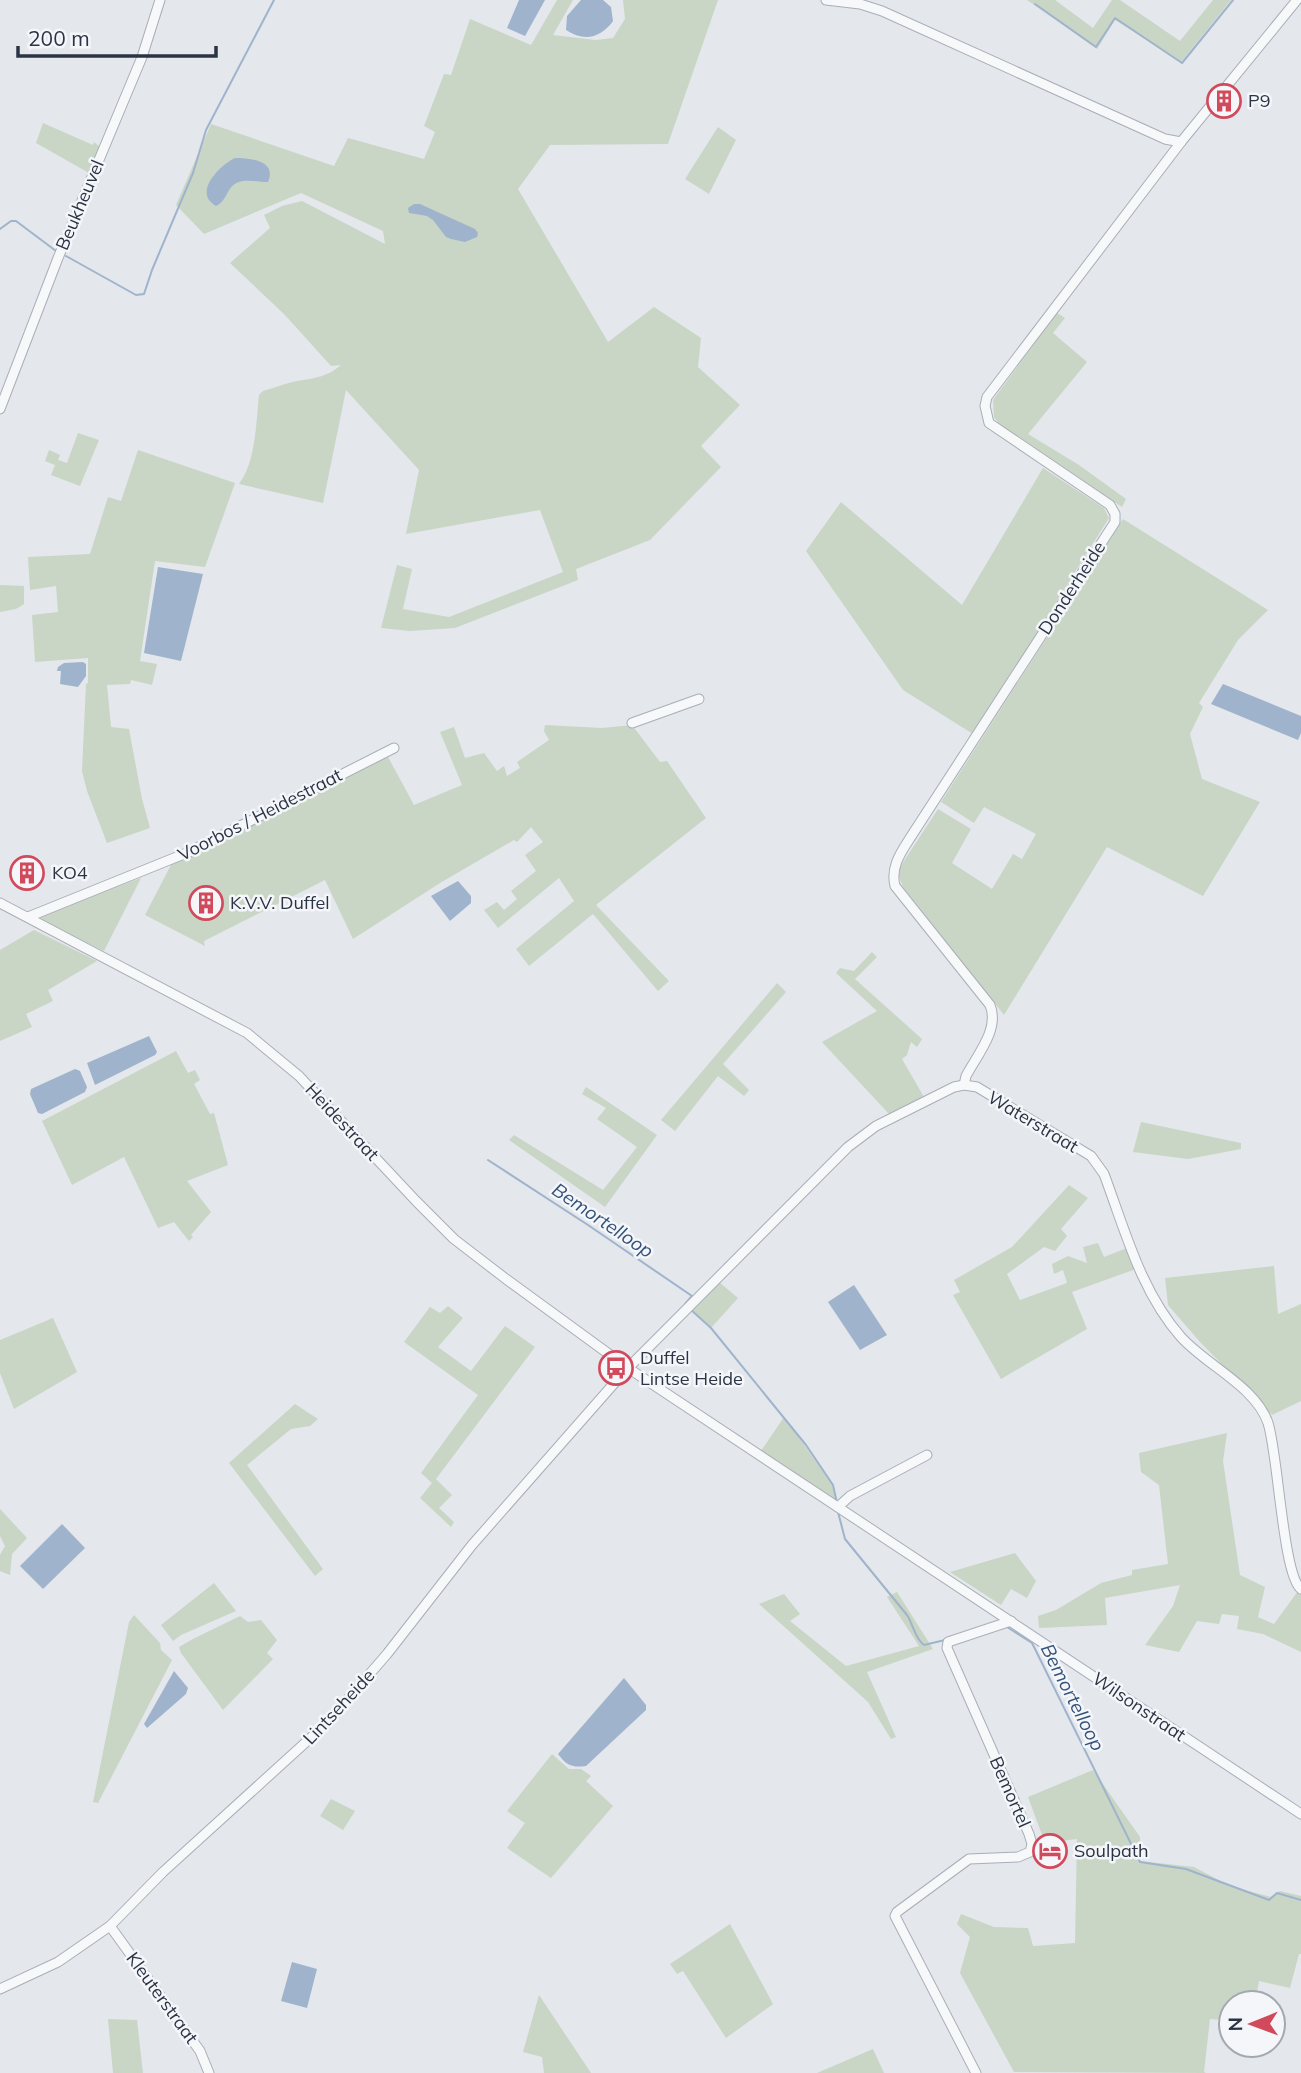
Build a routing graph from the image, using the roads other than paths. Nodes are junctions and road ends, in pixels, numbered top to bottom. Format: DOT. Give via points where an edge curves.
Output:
graph roads {
  1 [pos="160,0"];
  2 [pos="826,0"];
  3 [pos="1297,0"];
  4 [pos="1181,142"];
  5 [pos="0,409"];
  6 [pos="698,699"];
  7 [pos="632,723"];
  8 [pos="394,748"];
  9 [pos="0,903"];
  10 [pos="28,917"];
  11 [pos="964,1085"];
  12 [pos="628,1368"];
  13 [pos="927,1455"];
  14 [pos="838,1507"];
  15 [pos="1301,1590"];
  16 [pos="1011,1621"];
  17 [pos="1301,1814"];
  18 [pos="110,1926"];
  19 [pos="0,1989"];
  20 [pos="209,2073"];
  21 [pos="976,2073"];
  1 -- 5 [label="street, Beukheuvel" via="142,57"];
  2 -- 4 [label="street" via="882,11 1165,139"];
  3 -- 4 [label="street, Donderheide"];
  4 -- 11 [label="street, Donderheide" via="987,397 989,423 1110,505 1115,522 912,835 893,872 895,886 994,1014"];
  6 -- 7 [label="street"];
  8 -- 10 [label="street, Voorbos / Heidestraat" via="189,852"];
  9 -- 10 [label="street, Heidestraat"];
  10 -- 12 [label="street, Heidestraat" via="247,1033 299,1076 454,1239"];
  11 -- 12 [label="street" via="857,1139"];
  11 -- 15 [label="street, Waterstraat" via="977,1087 1091,1156 1104,1174 1158,1306 1181,1336 1262,1411 1270,1431 1291,1570"];
  12 -- 14 [label="street, Wilsonstraat"];
  12 -- 18 [label="street, Lintseheide" via="472,1545 327,1723"];
  13 -- 14 [label="street"];
  14 -- 16 [label="street, Wilsonstraat"];
  16 -- 17 [label="street, Wilsonstraat"];
  16 -- 21 [label="street, Bemortel" via="948,1643 947,1648 1029,1834 1030,1852 1018,1857 969,1859 895,1916"];
  18 -- 19 [label="street, Lintseheide" via="49,1967"];
  18 -- 20 [label="street, Kleuterstraat" via="200,2051"];
}
